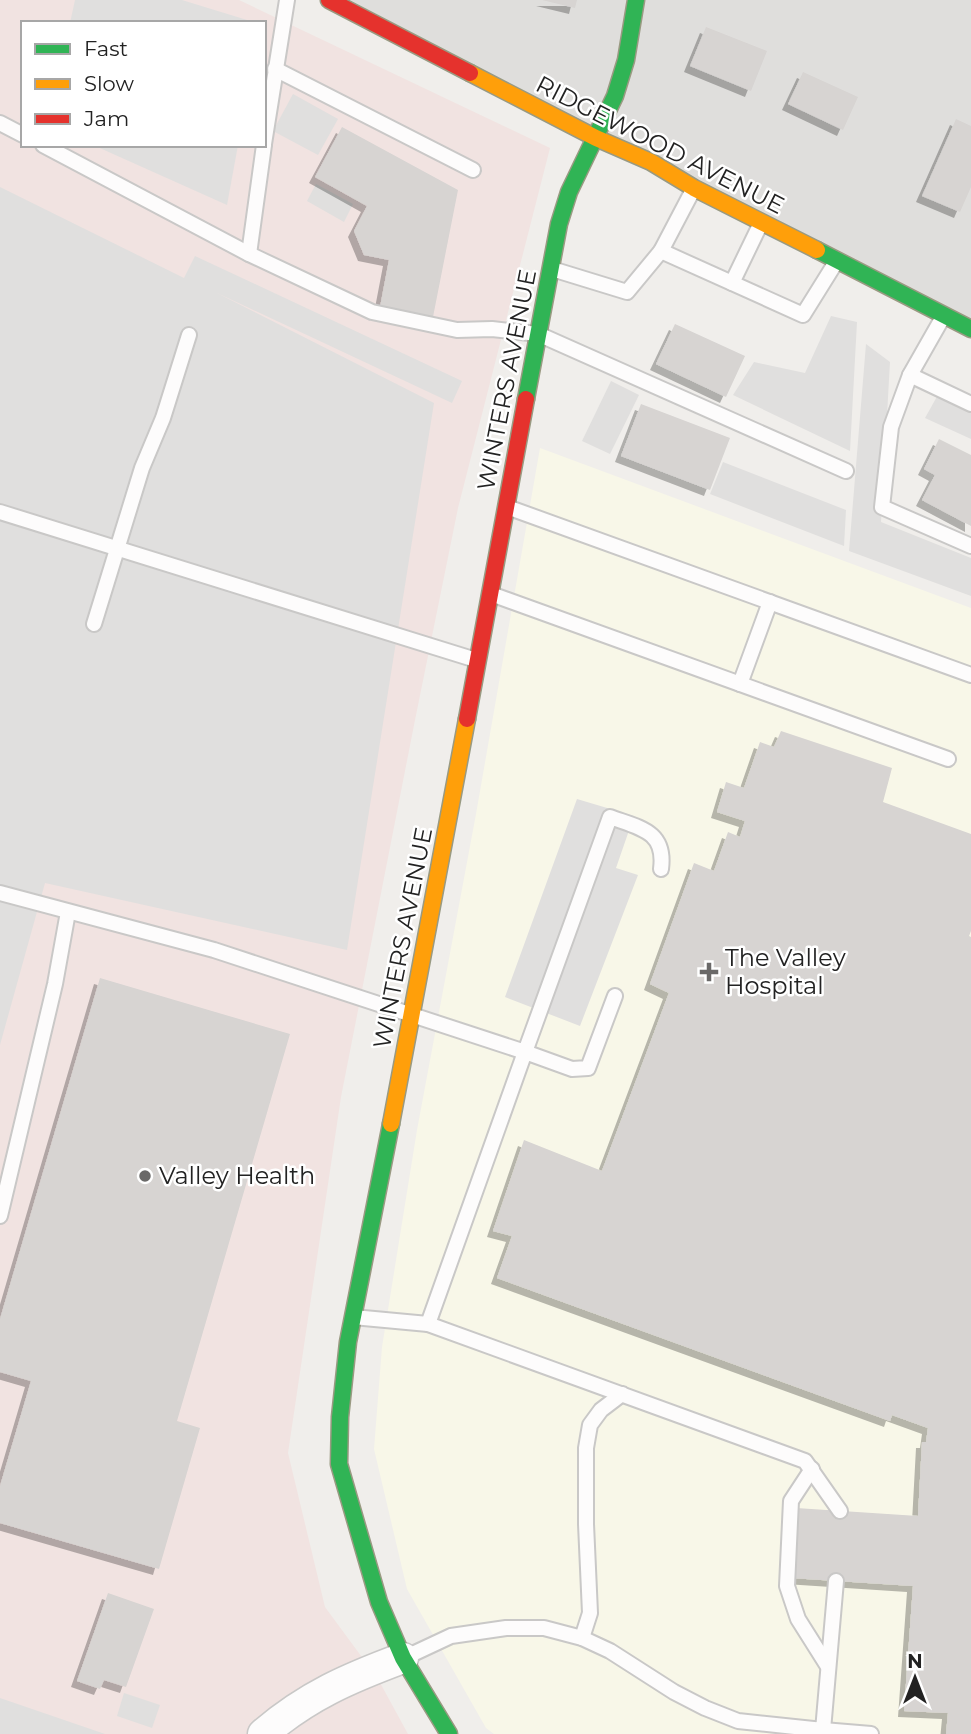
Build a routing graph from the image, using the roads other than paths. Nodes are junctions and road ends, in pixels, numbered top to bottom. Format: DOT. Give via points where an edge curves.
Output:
graph roads {
  1 [pos="287,0"];
  2 [pos="329,0"];
  3 [pos="636,0"];
  4 [pos="275,69"];
  5 [pos="0,123"];
  6 [pos="266,131"];
  7 [pos="21,134"];
  8 [pos="596,138"];
  9 [pos="47,147"];
  10 [pos="264,147"];
  11 [pos="473,170"];
  12 [pos="694,188"];
  13 [pos="761,222"];
  14 [pos="661,251"];
  15 [pos="249,254"];
  16 [pos="837,261"];
  17 [pos="551,268"];
  18 [pos="732,283"];
  19 [pos="944,316"];
  20 [pos="971,329"];
  21 [pos="538,334"];
  22 [pos="189,335"];
  23 [pos="910,375"];
  24 [pos="971,404"];
  25 [pos="845,471"];
  26 [pos="506,506"];
  27 [pos="0,512"];
  28 [pos="971,546"];
  29 [pos="118,547"];
  30 [pos="490,594"];
  31 [pos="771,602"];
  32 [pos="94,624"];
  33 [pos="478,660"];
  34 [pos="971,675"];
  35 [pos="740,684"];
  36 [pos="948,759"];
  37 [pos="661,869"];
  38 [pos="0,893"];
  39 [pos="68,912"];
  40 [pos="615,996"];
  41 [pos="412,1014"];
  42 [pos="525,1052"];
  43 [pos="0,1216"];
  44 [pos="353,1317"];
  45 [pos="428,1324"];
  46 [pos="622,1394"];
  47 [pos="812,1469"];
  48 [pos="840,1511"];
  49 [pos="836,1581"];
  50 [pos="582,1637"];
  51 [pos="402,1658"];
  52 [pos="827,1665"];
  53 [pos="823,1730"];
  54 [pos="263,1734"];
  55 [pos="449,1734"];
  56 [pos="871,1734"];
  1 -- 4 [label="lane"];
  2 -- 8 [label="street, RIDGEWOOD AVENUE"];
  3 -- 8 [label="street, WINTERS AVENUE" via="626,60"];
  4 -- 6 [label="lane"];
  4 -- 11 [label="lane"];
  5 -- 7 [label="lane"];
  8 -- 12 [label="street, RIDGEWOOD AVENUE" via="651,162"];
  8 -- 17 [label="street, WINTERS AVENUE" via="569,192"];
  9 -- 15 [label="lane"];
  10 -- 15 [label="lane"];
  12 -- 13 [label="street, RIDGEWOOD AVENUE"];
  12 -- 14 [label="lane"];
  13 -- 16 [label="street, RIDGEWOOD AVENUE"];
  13 -- 18 [label="lane"];
  14 -- 17 [label="lane" via="627,292"];
  14 -- 18 [label="lane"];
  15 -- 21 [label="lane" via="372,312 457,330"];
  16 -- 18 [label="lane" via="803,316"];
  16 -- 19 [label="street, RIDGEWOOD AVENUE"];
  17 -- 21 [label="street, WINTERS AVENUE"];
  19 -- 20 [label="street, RIDGEWOOD AVENUE"];
  19 -- 23 [label="lane"];
  21 -- 25 [label="lane"];
  21 -- 26 [label="street, WINTERS AVENUE"];
  22 -- 29 [label="lane"];
  23 -- 24 [label="lane"];
  23 -- 28 [label="lane" via="891,426 882,507"];
  26 -- 30 [label="street, WINTERS AVENUE"];
  26 -- 31 [label="lane"];
  27 -- 29 [label="lane"];
  29 -- 32 [label="lane"];
  29 -- 33 [label="lane"];
  30 -- 33 [label="street, WINTERS AVENUE"];
  30 -- 35 [label="lane"];
  31 -- 34 [label="lane"];
  31 -- 35 [label="lane"];
  33 -- 41 [label="street, WINTERS AVENUE"];
  35 -- 36 [label="lane"];
  37 -- 42 [label="lane" via="661,849 655,837 610,817"];
  38 -- 39 [label="lane"];
  39 -- 41 [label="lane" via="214,950"];
  39 -- 43 [label="lane"];
  40 -- 42 [label="lane" via="588,1068 572,1069"];
  41 -- 42 [label="lane"];
  41 -- 44 [label="street, WINTERS AVENUE"];
  42 -- 45 [label="lane"];
  44 -- 45 [label="lane"];
  44 -- 51 [label="street, WINTERS AVENUE" via="339,1464 379,1602"];
  45 -- 46 [label="lane"];
  46 -- 47 [label="lane" via="805,1461"];
  46 -- 50 [label="lane" via="601,1410 590,1426 586,1448 590,1613"];
  47 -- 48 [label="lane"];
  47 -- 52 [label="lane" via="791,1501 787,1586 798,1619"];
  49 -- 52 [label="lane"];
  50 -- 51 [label="lane" via="525,1626 479,1630 451,1636"];
  50 -- 53 [label="lane" via="674,1692 738,1721"];
  51 -- 54 [label="street" via="342,1681"];
  51 -- 55 [label="street, WINTERS AVENUE"];
  52 -- 53 [label="lane"];
  53 -- 56 [label="lane"];
}
